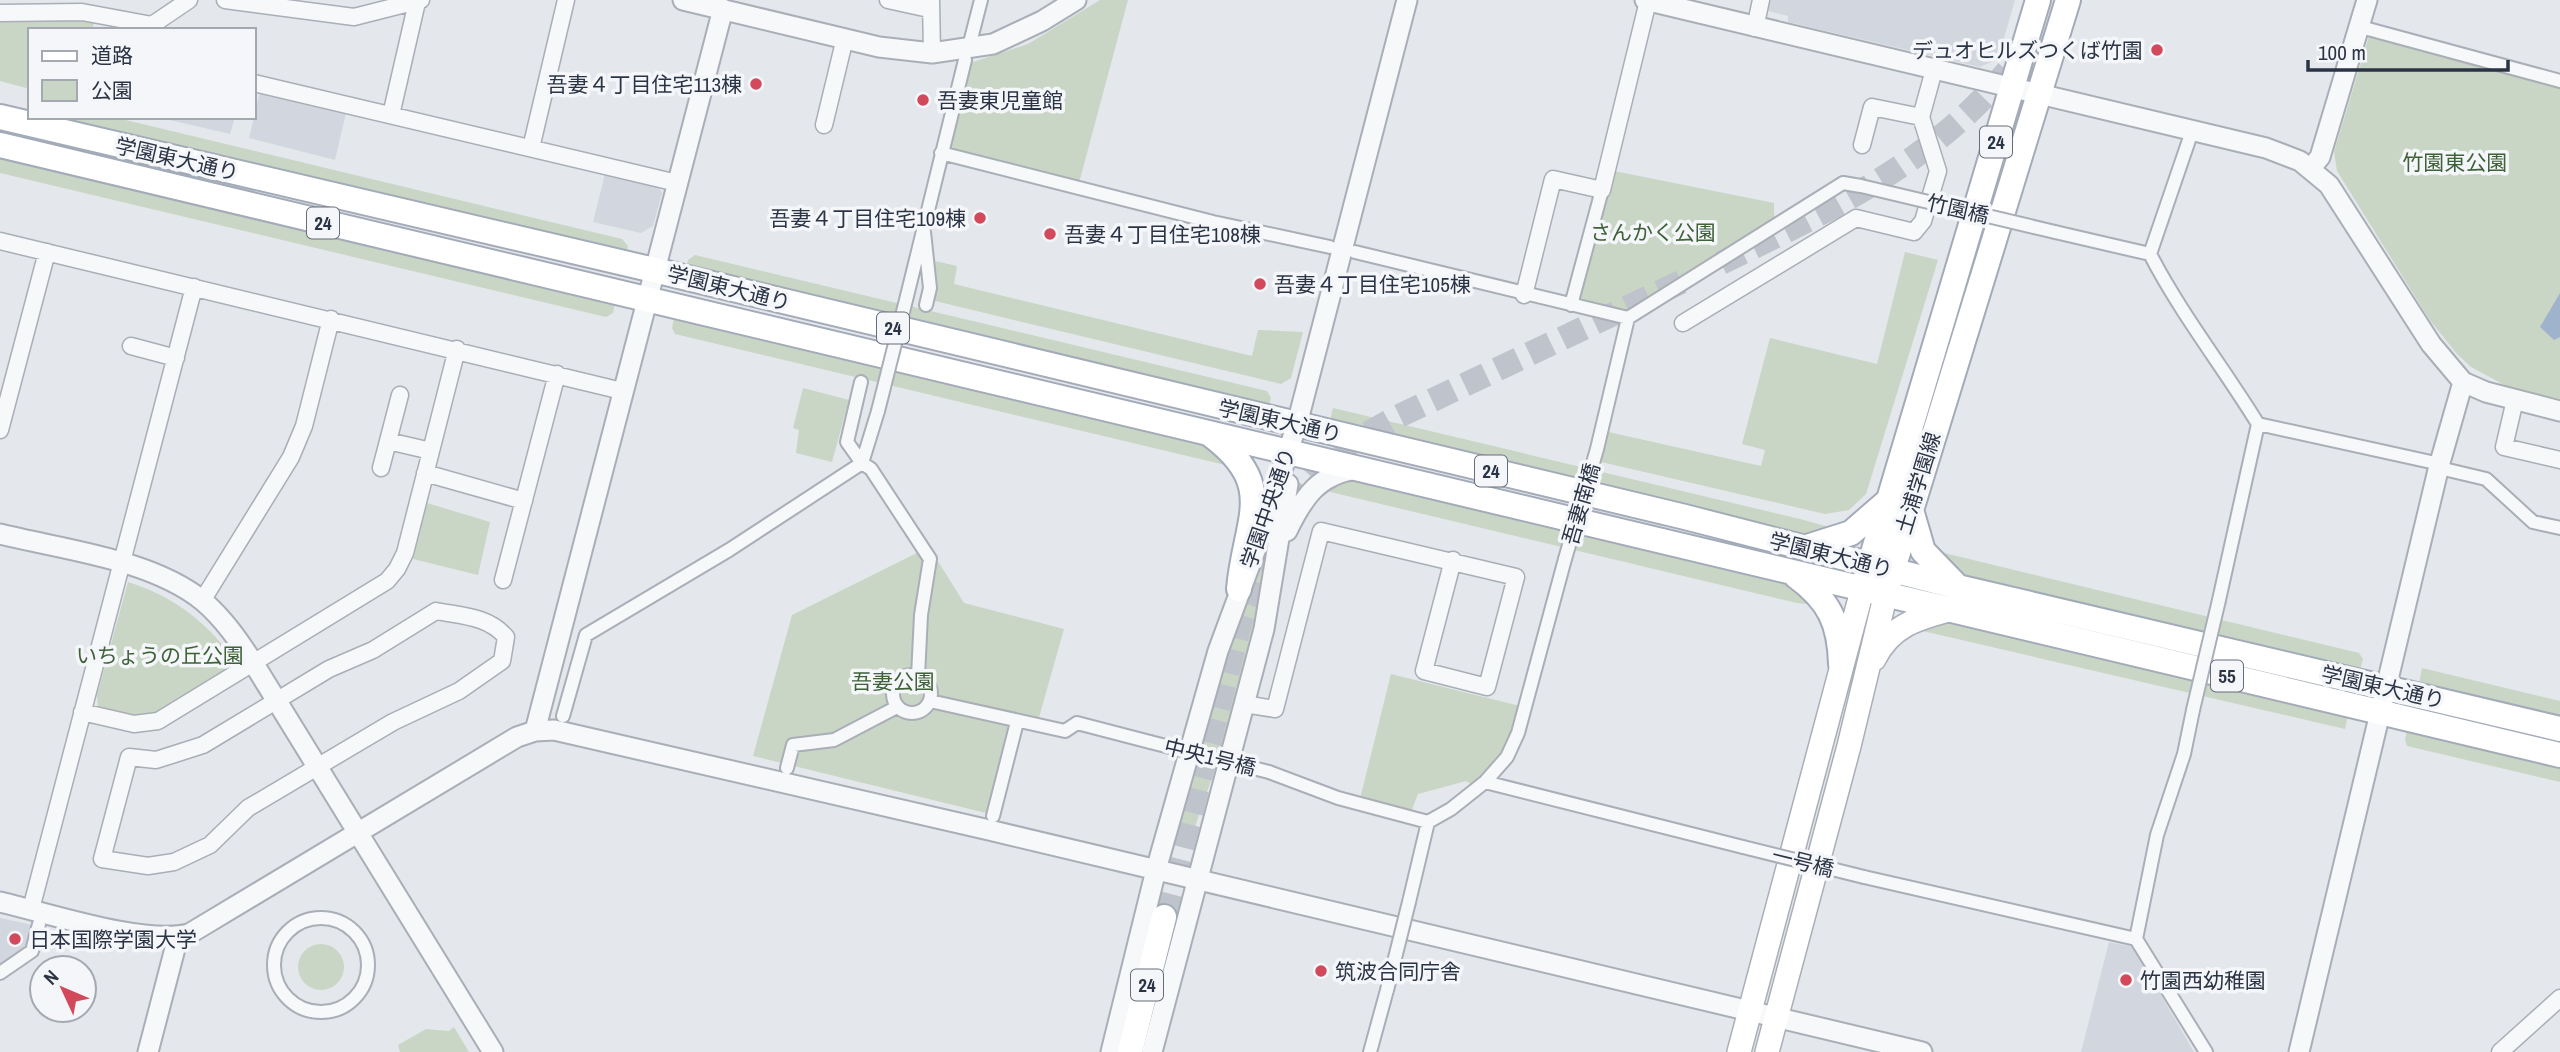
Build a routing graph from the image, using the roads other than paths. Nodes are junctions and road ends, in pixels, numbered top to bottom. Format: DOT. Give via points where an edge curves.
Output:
graph roads {
  1 [pos="189,0"];
  2 [pos="225,0"];
  3 [pos="566,0"];
  4 [pos="684,0"];
  5 [pos="888,0"];
  6 [pos="981,0"];
  7 [pos="1076,0"];
  8 [pos="1408,0"];
  9 [pos="1762,0"];
  10 [pos="2038,0"];
  11 [pos="2068,0"];
  12 [pos="2367,0"];
  13 [pos="419,1"];
  14 [pos="1654,1"];
  15 [pos="930,4"];
  16 [pos="724,5"];
  17 [pos="0,13"];
  18 [pos="151,27"];
  19 [pos="1755,28"];
  20 [pos="2368,29"];
  21 [pos="845,38"];
  22 [pos="971,40"];
  23 [pos="932,53"];
  24 [pos="965,60"];
  25 [pos="1934,70"];
  26 [pos="2560,81"];
  27 [pos="256,83"];
  28 [pos="2012,89"];
  29 [pos="2039,95"];
  30 [pos="391,115"];
  31 [pos="0,117"];
  32 [pos="1921,117"];
  33 [pos="824,125"];
  34 [pos="2189,140"];
  35 [pos="0,145"];
  36 [pos="1862,145"];
  37 [pos="531,148"];
  38 [pos="941,153"];
  39 [pos="2311,168"];
  40 [pos="677,183"];
  41 [pos="1602,190"];
  42 [pos="923,228"];
  43 [pos="0,241"];
  44 [pos="1330,247"];
  45 [pos="47,252"];
  46 [pos="1355,253"];
  47 [pos="2150,254"];
  48 [pos="654,270"];
  49 [pos="194,287"];
  50 [pos="1524,295"];
  51 [pos="646,300"];
  52 [pos="926,305"];
  53 [pos="1571,305"];
  54 [pos="1628,318"];
  55 [pos="331,319"];
  56 [pos="1683,323"];
  57 [pos="131,346"];
  58 [pos="457,349"];
  59 [pos="176,358"];
  60 [pos="557,374"];
  61 [pos="861,382"];
  62 [pos="2463,382"];
  63 [pos="622,391"];
  64 [pos="400,395"];
  65 [pos="2515,400"];
  66 [pos="2560,411"];
  67 [pos="1297,424"];
  68 [pos="2258,424"];
  69 [pos="0,430"];
  70 [pos="1208,432"];
  71 [pos="388,441"];
  72 [pos="431,451"];
  73 [pos="1291,453"];
  74 [pos="2560,460"];
  75 [pos="862,463"];
  76 [pos="2440,466"];
  77 [pos="381,468"];
  78 [pos="1357,469"];
  79 [pos="425,473"];
  80 [pos="524,501"];
  81 [pos="1900,502"];
  82 [pos="2560,528"];
  83 [pos="0,534"];
  84 [pos="1280,544"];
  85 [pos="1803,548"];
  86 [pos="1453,560"];
  87 [pos="122,563"];
  88 [pos="1787,570"];
  89 [pos="1877,579"];
  90 [pos="503,580"];
  91 [pos="1239,589"];
  92 [pos="1955,598"];
  93 [pos="202,601"];
  94 [pos="254,664"];
  95 [pos="1841,664"];
  96 [pos="918,676"];
  97 [pos="1866,677"];
  98 [pos="2387,688"];
  99 [pos="276,699"];
  100 [pos="930,701"];
  101 [pos="1244,704"];
  102 [pos="897,707"];
  103 [pos="82,712"];
  104 [pos="2381,714"];
  105 [pos="563,716"];
  106 [pos="1017,722"];
  107 [pos="2560,729"];
  108 [pos="535,731"];
  109 [pos="2560,755"];
  110 [pos="318,768"];
  111 [pos="787,768"];
  112 [pos="1486,782"];
  113 [pos="993,817"];
  114 [pos="1429,822"];
  115 [pos="358,833"];
  116 [pos="1156,870"];
  117 [pos="1197,880"];
  118 [pos="0,902"];
  119 [pos="35,916"];
  120 [pos="1164,917"];
  121 [pos="178,937"];
  122 [pos="2136,939"];
  123 [pos="0,973"];
  124 [pos="2559,1000"];
  125 [pos="348,1004"];
  126 [pos="1750,1012"];
  127 [pos="1776,1017"];
  128 [pos="148,1052"];
  129 [pos="493,1052"];
  130 [pos="1111,1052"];
  131 [pos="1130,1052"];
  132 [pos="1152,1052"];
  133 [pos="1370,1052"];
  134 [pos="1739,1052"];
  135 [pos="1767,1052"];
  136 [pos="1922,1052"];
  137 [pos="2206,1052"];
  138 [pos="2299,1052"];
  139 [pos="2500,1052"];
  1 -- 18 [label="street"];
  2 -- 13 [label="street" via="354,18"];
  3 -- 37 [label="street"];
  4 -- 16 [label="street"];
  5 -- 15 [label="street"];
  6 -- 22 [label="street"];
  7 -- 23 [label="street" via="993,44"];
  8 -- 67 [label="street, 学園中央通り"];
  9 -- 19 [label="street"];
  10 -- 28 [label="main road, 土浦学園線 / 24"];
  11 -- 29 [label="main road, 土浦学園線 / 24"];
  12 -- 39 [label="street" via="2323,148"];
  13 -- 30 [label="street"];
  14 -- 19 [label="street"];
  14 -- 41 [label="street"];
  15 -- 23 [label="street"];
  16 -- 21 [label="street"];
  16 -- 40 [label="street"];
  17 -- 18 [label="street" via="82,12"];
  19 -- 25 [label="street"];
  20 -- 26 [label="street"];
  21 -- 23 [label="street"];
  21 -- 33 [label="street"];
  24 -- 38 [label="street"];
  25 -- 28 [label="street"];
  25 -- 32 [label="street"];
  27 -- 30 [label="street"];
  28 -- 29 [label="street"];
  28 -- 81 [label="main road, 土浦学園線 / 24"];
  29 -- 39 [label="street" via="2266,148"];
  29 -- 81 [label="main road, 土浦学園線 / 24"];
  30 -- 37 [label="street"];
  31 -- 48 [label="main road, 学園東大通り / 24"];
  32 -- 36 [label="street" via="1872,107"];
  32 -- 56 [label="street" via="1938,171 1923,222 1914,232 1856,218"];
  34 -- 47 [label="street"];
  35 -- 51 [label="main road, 学園東大通り / 24"];
  37 -- 40 [label="street"];
  38 -- 42 [label="street"];
  38 -- 44 [label="street"];
  39 -- 62 [label="street" via="2329,185 2431,344"];
  40 -- 48 [label="street"];
  41 -- 50 [label="street" via="1553,178"];
  41 -- 53 [label="street"];
  42 -- 52 [label="street" via="930,288"];
  42 -- 75 [label="street, bridge"];
  43 -- 45 [label="street"];
  45 -- 49 [label="street"];
  45 -- 69 [label="street"];
  46 -- 50 [label="street"];
  47 -- 54 [label="street, 竹園橋, bridge" via="1843,183"];
  47 -- 68 [label="street"];
  48 -- 51 [label="street"];
  48 -- 67 [label="main road, 学園東大通り / 24"];
  49 -- 55 [label="street"];
  49 -- 59 [label="street"];
  50 -- 53 [label="street"];
  51 -- 63 [label="street"];
  51 -- 70 [label="main road, 学園東大通り / 24"];
  53 -- 54 [label="street"];
  54 -- 112 [label="street, 吾妻南橋, bridge" via="1597,449 1518,733 1507,757"];
  55 -- 58 [label="street"];
  55 -- 93 [label="street" via="304,426 291,457"];
  57 -- 59 [label="street"];
  58 -- 60 [label="street"];
  58 -- 72 [label="street"];
  59 -- 87 [label="street"];
  60 -- 63 [label="street"];
  60 -- 80 [label="street"];
  61 -- 75 [label="street" via="847,442"];
  62 -- 65 [label="street"];
  62 -- 76 [label="street"];
  63 -- 108 [label="street"];
  64 -- 71 [label="street"];
  65 -- 66 [label="street"];
  65 -- 74 [label="street" via="2504,447"];
  67 -- 73 [label="street, 学園中央通り"];
  67 -- 85 [label="main road, 学園東大通り / 24"];
  68 -- 76 [label="street"];
  68 -- 122 [label="street, bridge" via="2184,754 2157,835"];
  70 -- 73 [label="main road, 学園東大通り / 24"];
  70 -- 91 [label="main road" via="1248,471 1255,496"];
  71 -- 72 [label="street"];
  71 -- 77 [label="street"];
  72 -- 79 [label="street"];
  73 -- 78 [label="main road, 学園東大通り / 24"];
  73 -- 84 [label="street, 学園中央通り"];
  73 -- 91 [label="street, 学園中央通り"];
  75 -- 96 [label="street" via="871,469 930,559"];
  75 -- 105 [label="street" via="586,635"];
  76 -- 82 [label="street" via="2486,479 2533,522"];
  76 -- 98 [label="street"];
  78 -- 84 [label="street" via="1341,471 1315,485"];
  78 -- 88 [label="main road, 学園東大通り / 24"];
  79 -- 80 [label="street"];
  79 -- 94 [label="street" via="405,553 393,575"];
  80 -- 90 [label="street"];
  81 -- 85 [label="main road" via="1844,537"];
  81 -- 89 [label="main road, 土浦学園線 / 24"];
  81 -- 92 [label="main road" via="1923,551"];
  83 -- 87 [label="street"];
  84 -- 101 [label="street, 学園中央通り"];
  85 -- 89 [label="main road, 学園東大通り / 24"];
  86 -- 86 [label="street" via="1516,577 1487,687 1424,671"];
  86 -- 101 [label="street" via="1321,531 1275,709"];
  87 -- 93 [label="street" via="160,576"];
  87 -- 103 [label="street"];
  88 -- 89 [label="main road, 学園東大通り / 24"];
  88 -- 95 [label="main road" via="1814,589 1830,608 1839,630"];
  89 -- 92 [label="main road, 学園東大通り / 55"];
  89 -- 95 [label="main road, 土浦学園線"];
  89 -- 97 [label="main road, 土浦学園線"];
  91 -- 116 [label="street, 学園中央通り"];
  92 -- 97 [label="main road" via="1892,633"];
  92 -- 98 [label="main road, 学園東大通り / 55"];
  92 -- 104 [label="main road, 学園東大通り / 55"];
  93 -- 94 [label="street" via="232,630"];
  94 -- 99 [label="street"];
  94 -- 103 [label="street" via="149,724"];
  95 -- 126 [label="main road, 土浦学園線"];
  96 -- 100 [label="street" via="931,689"];
  96 -- 102 [label="street" via="906,676 896,684"];
  97 -- 127 [label="main road, 土浦学園線"];
  98 -- 104 [label="street"];
  98 -- 107 [label="main road, 学園東大通り / 55"];
  99 -- 110 [label="street"];
  99 -- 110 [label="street" via="373,650 436,611 488,621 506,637 502,661 459,691 393,722"];
  99 -- 110 [label="street" via="181,754 156,760 129,757 102,859 148,866 174,862 210,845 248,808"];
  100 -- 102 [label="street" via="915,714"];
  100 -- 106 [label="street"];
  101 -- 117 [label="street, 学園中央通り"];
  102 -- 111 [label="street" via="834,740 793,745"];
  103 -- 119 [label="street"];
  104 -- 109 [label="main road, 学園東大通り / 55"];
  104 -- 138 [label="street"];
  106 -- 113 [label="street"];
  106 -- 114 [label="street, 中央1号橋, bridge" via="1065,732 1077,723 1269,772 1338,798"];
  108 -- 115 [label="street" via="506,743"];
  108 -- 116 [label="street" via="575,733"];
  110 -- 115 [label="street"];
  112 -- 114 [label="street, 吾妻南橋"];
  112 -- 122 [label="street, 一号橋, bridge" via="1864,877"];
  114 -- 133 [label="street, bridge"];
  115 -- 121 [label="street" via="202,928"];
  115 -- 129 [label="street"];
  116 -- 117 [label="street"];
  116 -- 130 [label="street, 学園中央通り"];
  117 -- 126 [label="street"];
  117 -- 132 [label="street, 学園中央通り"];
  118 -- 119 [label="street"];
  119 -- 121 [label="street"];
  119 -- 123 [label="street" via="32,951"];
  120 -- 131 [label="main road, 24"];
  121 -- 128 [label="street"];
  122 -- 137 [label="street"];
  124 -- 139 [label="street"];
  125 -- 125 [label="street" via="329,1011 308,1010 291,1000 278,984 276,954 285,936 301,923 320,918 340,922 362,941 367,975"];
  126 -- 127 [label="street"];
  126 -- 134 [label="main road, 土浦学園線"];
  127 -- 135 [label="main road, 土浦学園線"];
  127 -- 136 [label="street"];
}
